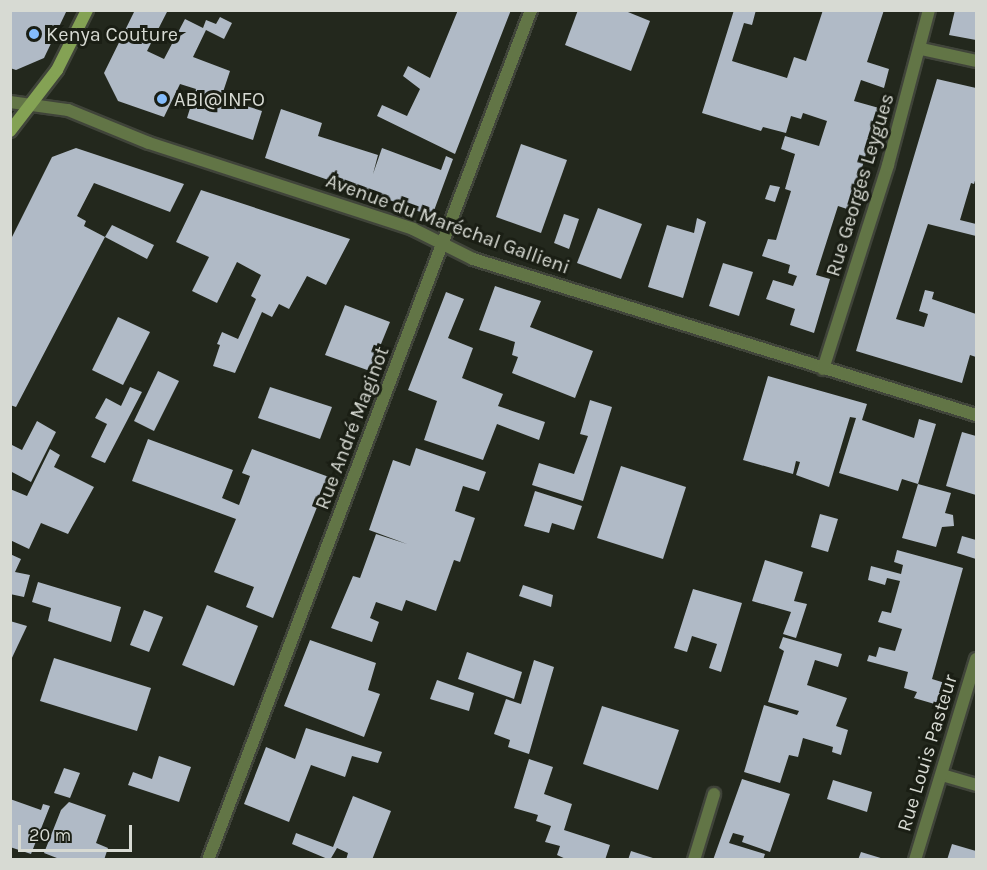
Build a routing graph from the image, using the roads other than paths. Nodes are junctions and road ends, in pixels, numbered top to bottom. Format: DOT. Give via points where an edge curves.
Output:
graph roads {
  1 [pos="87,10"];
  2 [pos="531,10"];
  3 [pos="929,10"];
  4 [pos="921,49"];
  5 [pos="976,61"];
  6 [pos="10,102"];
  7 [pos="28,104"];
  8 [pos="10,131"];
  9 [pos="441,244"];
  10 [pos="823,369"];
  11 [pos="976,415"];
  12 [pos="976,658"];
  13 [pos="942,775"];
  14 [pos="976,785"];
  15 [pos="714,794"];
  16 [pos="208,860"];
  17 [pos="694,860"];
  18 [pos="915,860"];
  1 -- 7 [label="street" via="57,70"];
  2 -- 9 [label="street, Rue André Maginot"];
  3 -- 4 [label="street, Rue Georges Leygues"];
  4 -- 5 [label="street"];
  4 -- 10 [label="street, Rue Georges Leygues"];
  6 -- 7 [label="street, Avenue du Maréchal Gallieni"];
  7 -- 8 [label="street"];
  7 -- 9 [label="street, Avenue du Maréchal Gallieni" via="68,110 149,143 413,229"];
  9 -- 10 [label="street, Avenue du Maréchal Gallieni" via="473,259"];
  9 -- 16 [label="street, Rue André Maginot"];
  10 -- 11 [label="street, Avenue du Maréchal Gallieni"];
  12 -- 13 [label="street, Rue Louis Pasteur"];
  13 -- 14 [label="street"];
  13 -- 18 [label="street, Rue Louis Pasteur"];
  15 -- 17 [label="street"];
}
